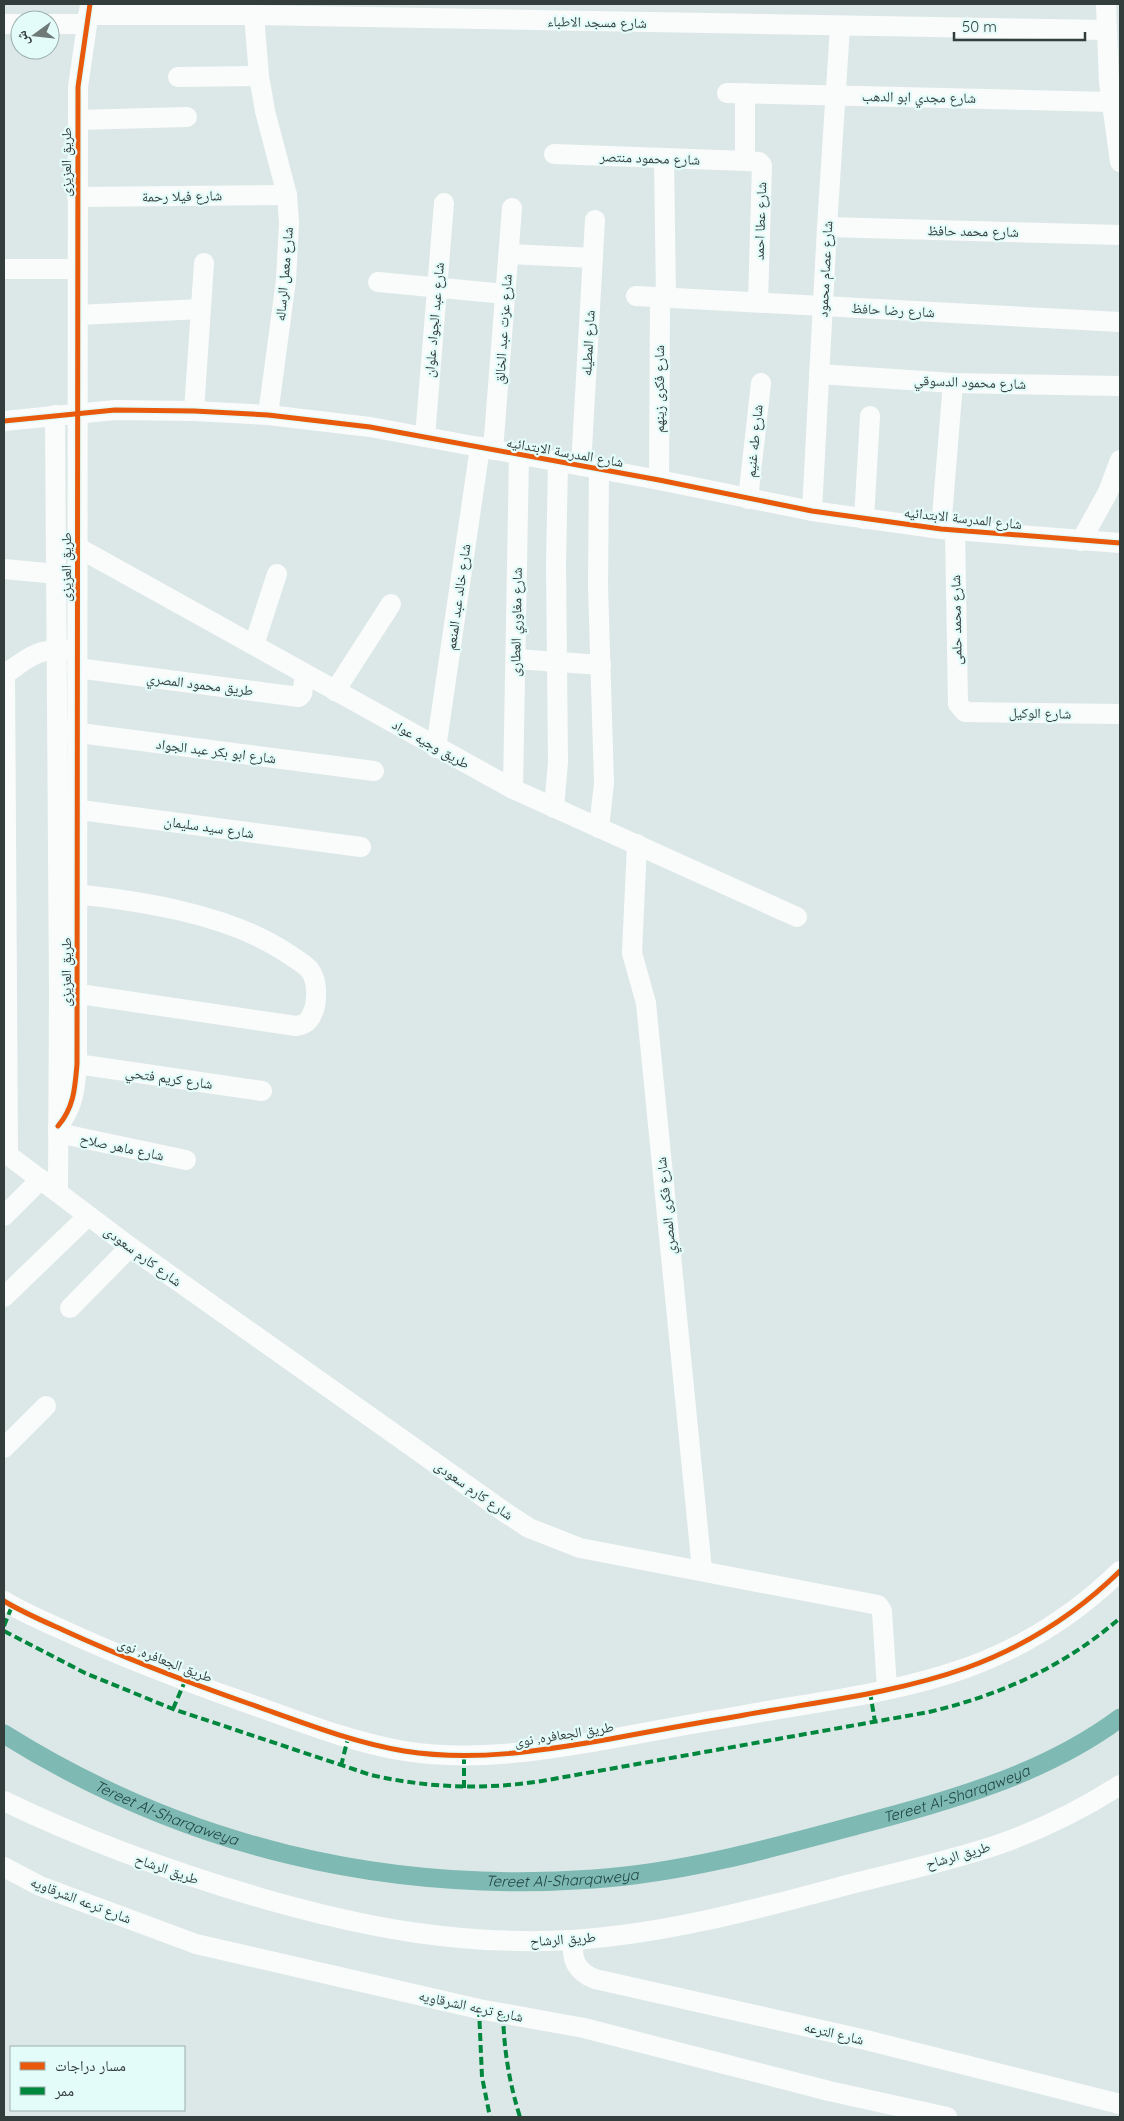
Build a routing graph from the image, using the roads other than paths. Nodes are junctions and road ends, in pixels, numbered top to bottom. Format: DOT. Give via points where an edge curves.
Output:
graph roads {
  1 [pos="1106,4"];
  2 [pos="88,14"];
  3 [pos="254,15"];
  4 [pos="60,21"];
  5 [pos="840,27"];
  6 [pos="1107,30"];
  7 [pos="259,76"];
  8 [pos="178,77"];
  9 [pos="837,96"];
  10 [pos="1112,102"];
  11 [pos="187,117"];
  12 [pos="78,120"];
  13 [pos="554,154"];
  14 [pos="664,158"];
  15 [pos="747,161"];
  16 [pos="1120,162"];
  17 [pos="286,195"];
  18 [pos="77,197"];
  19 [pos="444,203"];
  20 [pos="512,208"];
  21 [pos="595,220"];
  22 [pos="827,228"];
  23 [pos="1120,235"];
  24 [pos="509,254"];
  25 [pos="593,258"];
  26 [pos="204,263"];
  27 [pos="4,268"];
  28 [pos="77,270"];
  29 [pos="378,282"];
  30 [pos="437,288"];
  31 [pos="506,294"];
  32 [pos="636,296"];
  33 [pos="663,298"];
  34 [pos="758,302"];
  35 [pos="822,306"];
  36 [pos="200,309"];
  37 [pos="78,315"];
  38 [pos="1120,322"];
  39 [pos="819,374"];
  40 [pos="761,383"];
  41 [pos="953,383"];
  42 [pos="1120,386"];
  43 [pos="194,410"];
  44 [pos="77,413"];
  45 [pos="55,415"];
  46 [pos="268,415"];
  47 [pos="870,416"];
  48 [pos="4,421"];
  49 [pos="425,437"];
  50 [pos="487,449"];
  51 [pos="519,454"];
  52 [pos="1120,460"];
  53 [pos="558,462"];
  54 [pos="590,467"];
  55 [pos="659,480"];
  56 [pos="748,499"];
  57 [pos="812,511"];
  58 [pos="864,519"];
  59 [pos="948,529"];
  60 [pos="1081,541"];
  61 [pos="1120,543"];
  62 [pos="77,547"];
  63 [pos="4,569"];
  64 [pos="56,574"];
  65 [pos="277,574"];
  66 [pos="77,576"];
  67 [pos="391,604"];
  68 [pos="254,645"];
  69 [pos="57,649"];
  70 [pos="516,658"];
  71 [pos="77,660"];
  72 [pos="556,661"];
  73 [pos="601,665"];
  74 [pos="4,675"];
  75 [pos="305,675"];
  76 [pos="335,691"];
  77 [pos="961,709"];
  78 [pos="1120,714"];
  79 [pos="57,730"];
  80 [pos="77,733"];
  81 [pos="436,748"];
  82 [pos="374,771"];
  83 [pos="513,789"];
  84 [pos="58,807"];
  85 [pos="554,808"];
  86 [pos="78,809"];
  87 [pos="599,828"];
  88 [pos="637,844"];
  89 [pos="360,847"];
  90 [pos="58,892"];
  91 [pos="78,894"];
  92 [pos="797,917"];
  93 [pos="68,992"];
  94 [pos="76,1064"];
  95 [pos="262,1091"];
  96 [pos="58,1130"];
  97 [pos="6,1153"];
  98 [pos="186,1160"];
  99 [pos="40,1179"];
  100 [pos="58,1192"];
  101 [pos="4,1216"];
  102 [pos="88,1216"];
  103 [pos="130,1247"];
  104 [pos="4,1297"];
  105 [pos="70,1308"];
  106 [pos="46,1406"];
  107 [pos="4,1448"];
  108 [pos="702,1570"];
  109 [pos="1120,1571"];
  110 [pos="4,1601"];
  111 [pos="887,1689"];
  112 [pos="1120,1785"];
  113 [pos="4,1801"];
  114 [pos="4,1867"];
  115 [pos="574,1940"];
  116 [pos="1120,2104"];
  117 [pos="947,2117"];
  1 -- 6 [label="street"];
  2 -- 3 [label="street, شارع مسجد الاطباء"];
  2 -- 4 [label="street, شارع مسجد الاطباء"];
  2 -- 12 [label="street, طريق العزيزى" via="78,88"];
  3 -- 5 [label="street, شارع مسجد الاطباء"];
  3 -- 7 [label="street, شارع معمل الرساله"];
  5 -- 6 [label="street, شارع مسجد الاطباء"];
  5 -- 9 [label="street, شارع عصام محمود"];
  6 -- 10 [label="street"];
  7 -- 8 [label="street"];
  7 -- 17 [label="street, شارع معمل الرساله"];
  9 -- 10 [label="street, شارع مجدي ابو الدهب"];
  9 -- 15 [label="street, شارع مجدي ابو الدهب" via="736,93"];
  9 -- 22 [label="street, شارع عصام محمود"];
  10 -- 16 [label="street"];
  11 -- 12 [label="street"];
  12 -- 18 [label="street, طريق العزيزى"];
  13 -- 14 [label="street, شارع محمود منتصر"];
  14 -- 15 [label="street, شارع محمود منتصر"];
  14 -- 33 [label="street, شارع فكرى زينهم"];
  15 -- 34 [label="street, شارع عطا احمد" via="762,165"];
  17 -- 18 [label="street, شارع فيلا رحمة"];
  17 -- 46 [label="street, شارع معمل الرساله" via="289,252"];
  18 -- 28 [label="street, طريق العزيزى"];
  19 -- 30 [label="street, شارع عبد الجواد علوان"];
  20 -- 24 [label="street, شارع عزت عبد الخالق"];
  21 -- 25 [label="street, شارع المطيله"];
  22 -- 23 [label="street, شارع محمد حافظ"];
  22 -- 35 [label="street, شارع عصام محمود"];
  24 -- 25 [label="street"];
  24 -- 31 [label="street, شارع عزت عبد الخالق"];
  25 -- 54 [label="street, شارع المطيله"];
  26 -- 36 [label="street"];
  27 -- 28 [label="street"];
  28 -- 37 [label="street, طريق العزيزى"];
  29 -- 30 [label="street"];
  30 -- 31 [label="street"];
  30 -- 49 [label="street, شارع عبد الجواد علوان"];
  31 -- 50 [label="street, شارع عزت عبد الخالق"];
  32 -- 33 [label="street, شارع رضا حافظ"];
  33 -- 34 [label="street, شارع رضا حافظ"];
  33 -- 55 [label="street, شارع فكرى زينهم"];
  34 -- 35 [label="street, شارع رضا حافظ"];
  35 -- 38 [label="street, شارع رضا حافظ"];
  35 -- 39 [label="street, شارع عصام محمود"];
  36 -- 37 [label="street"];
  36 -- 43 [label="street"];
  37 -- 44 [label="street, طريق العزيزى"];
  39 -- 41 [label="street, شارع محمود الدسوقي"];
  39 -- 57 [label="street, شارع عصام محمود"];
  40 -- 56 [label="street, شارع طه غنيم"];
  41 -- 42 [label="street, شارع محمود الدسوقي"];
  41 -- 59 [label="street, شارع محمد حلمى"];
  43 -- 44 [label="street, شارع المدرسة الابتدائيه"];
  43 -- 46 [label="street, شارع المدرسة الابتدائيه"];
  44 -- 45 [label="street, شارع المدرسة الابتدائيه"];
  44 -- 62 [label="street, طريق العزيزى"];
  45 -- 48 [label="street, شارع المدرسة الابتدائيه"];
  45 -- 64 [label="street, طريق العزيزى"];
  46 -- 49 [label="street, شارع المدرسة الابتدائيه"];
  47 -- 58 [label="street"];
  49 -- 50 [label="street, شارع المدرسة الابتدائيه"];
  50 -- 51 [label="street, شارع المدرسة الابتدائيه"];
  50 -- 81 [label="street, شارع خالد عبد المنعم"];
  51 -- 53 [label="street, شارع المدرسة الابتدائيه"];
  51 -- 70 [label="street, شارع مغاوري العطارى"];
  52 -- 60 [label="street" via="1108,492"];
  53 -- 54 [label="street, شارع المدرسة الابتدائيه"];
  53 -- 72 [label="street"];
  54 -- 55 [label="street, شارع المدرسة الابتدائيه"];
  54 -- 73 [label="street, شارع المطيله"];
  55 -- 56 [label="street, شارع المدرسة الابتدائيه"];
  56 -- 57 [label="street, شارع المدرسة الابتدائيه"];
  57 -- 58 [label="street, شارع المدرسة الابتدائيه"];
  58 -- 59 [label="street, شارع المدرسة الابتدائيه"];
  59 -- 60 [label="street, شارع المدرسة الابتدائيه"];
  59 -- 77 [label="street, شارع محمد حلمى" via="958,704"];
  60 -- 61 [label="street, شارع المدرسة الابتدائيه"];
  62 -- 66 [label="street, طريق العزيزى"];
  62 -- 68 [label="street, طريق وجيه عواد"];
  63 -- 64 [label="street"];
  64 -- 66 [label="street"];
  64 -- 69 [label="street, طريق العزيزى"];
  65 -- 68 [label="street"];
  66 -- 71 [label="street, طريق العزيزى"];
  67 -- 76 [label="street"];
  68 -- 75 [label="street, طريق وجيه عواد"];
  69 -- 71 [label="street"];
  69 -- 74 [label="street" via="27,657"];
  69 -- 79 [label="street, طريق العزيزى"];
  70 -- 72 [label="street"];
  70 -- 83 [label="street, شارع مغاوري العطارى"];
  71 -- 75 [label="street, طريق محمود المصري" via="299,697"];
  71 -- 80 [label="street, طريق العزيزى"];
  72 -- 73 [label="street"];
  72 -- 85 [label="street" via="558,762"];
  73 -- 87 [label="street, شارع المطيله" via="604,783"];
  74 -- 97 [label="street"];
  75 -- 76 [label="street, طريق وجيه عواد"];
  76 -- 81 [label="street, طريق وجيه عواد"];
  77 -- 78 [label="street, شارع الوكيل" via="965,712"];
  79 -- 80 [label="street, شارع ابو بكر عبد الجواد"];
  79 -- 84 [label="street, طريق العزيزى"];
  80 -- 82 [label="street, شارع ابو بكر عبد الجواد"];
  80 -- 86 [label="street, طريق العزيزى"];
  81 -- 83 [label="street, طريق وجيه عواد"];
  83 -- 85 [label="street, طريق وجيه عواد"];
  84 -- 86 [label="street, شارع سيد سليمان"];
  84 -- 90 [label="street, طريق العزيزى"];
  85 -- 87 [label="street, طريق وجيه عواد"];
  86 -- 89 [label="street, شارع سيد سليمان"];
  86 -- 91 [label="street, طريق العزيزى"];
  87 -- 88 [label="street, طريق وجيه عواد"];
  88 -- 92 [label="street, طريق وجيه عواد"];
  88 -- 108 [label="street, شارع فكرى المصري" via="632,953 646,1003"];
  90 -- 91 [label="street"];
  90 -- 93 [label="street, طريق العزيزى"];
  91 -- 93 [label="street, طريق العزيزى"];
  91 -- 93 [label="street" via="172,909 227,923 275,945 309,969 316,999 310,1020 296,1026"];
  93 -- 94 [label="street, طريق العزيزى"];
  93 -- 96 [label="street, طريق العزيزى"];
  94 -- 95 [label="street, شارع كريم فتحي"];
  94 -- 96 [label="street, طريق العزيزى" via="76,1088"];
  96 -- 98 [label="street, شارع ماهر صلاح"];
  96 -- 100 [label="street, طريق العزيزى"];
  97 -- 99 [label="street, شارع كارم سعودى"];
  99 -- 100 [label="street, شارع كارم سعودى"];
  99 -- 101 [label="street"];
  100 -- 102 [label="street, شارع كارم سعودى"];
  102 -- 103 [label="street, شارع كارم سعودى"];
  102 -- 104 [label="street"];
  103 -- 105 [label="street"];
  103 -- 108 [label="street, شارع كارم سعودى" via="529,1528 580,1548"];
  106 -- 107 [label="street"];
  108 -- 111 [label="street, شارع كارم سعودى" via="878,1605 882,1611"];
  109 -- 111 [label="street, طريق الجعافره, نوى" via="1072,1612 1002,1653 965,1668"];
  110 -- 111 [label="street, طريق الجعافره, نوى" via="99,1646 194,1684 348,1738 386,1748 435,1754 489,1756 538,1751"];
  112 -- 115 [label="street, طريق الرشاح" via="1083,1808 1000,1844 769,1906 664,1930"];
  113 -- 115 [label="street, طريق الرشاح" via="135,1858 212,1884 336,1918 383,1929 459,1938"];
  114 -- 117 [label="street, شارع ترعه الشرقاويه" via="40,1886 196,1944 479,2009 584,2028"];
  115 -- 116 [label="street, شارع الترعه" via="572,1950 576,1964 595,1979 866,2040"];
}
